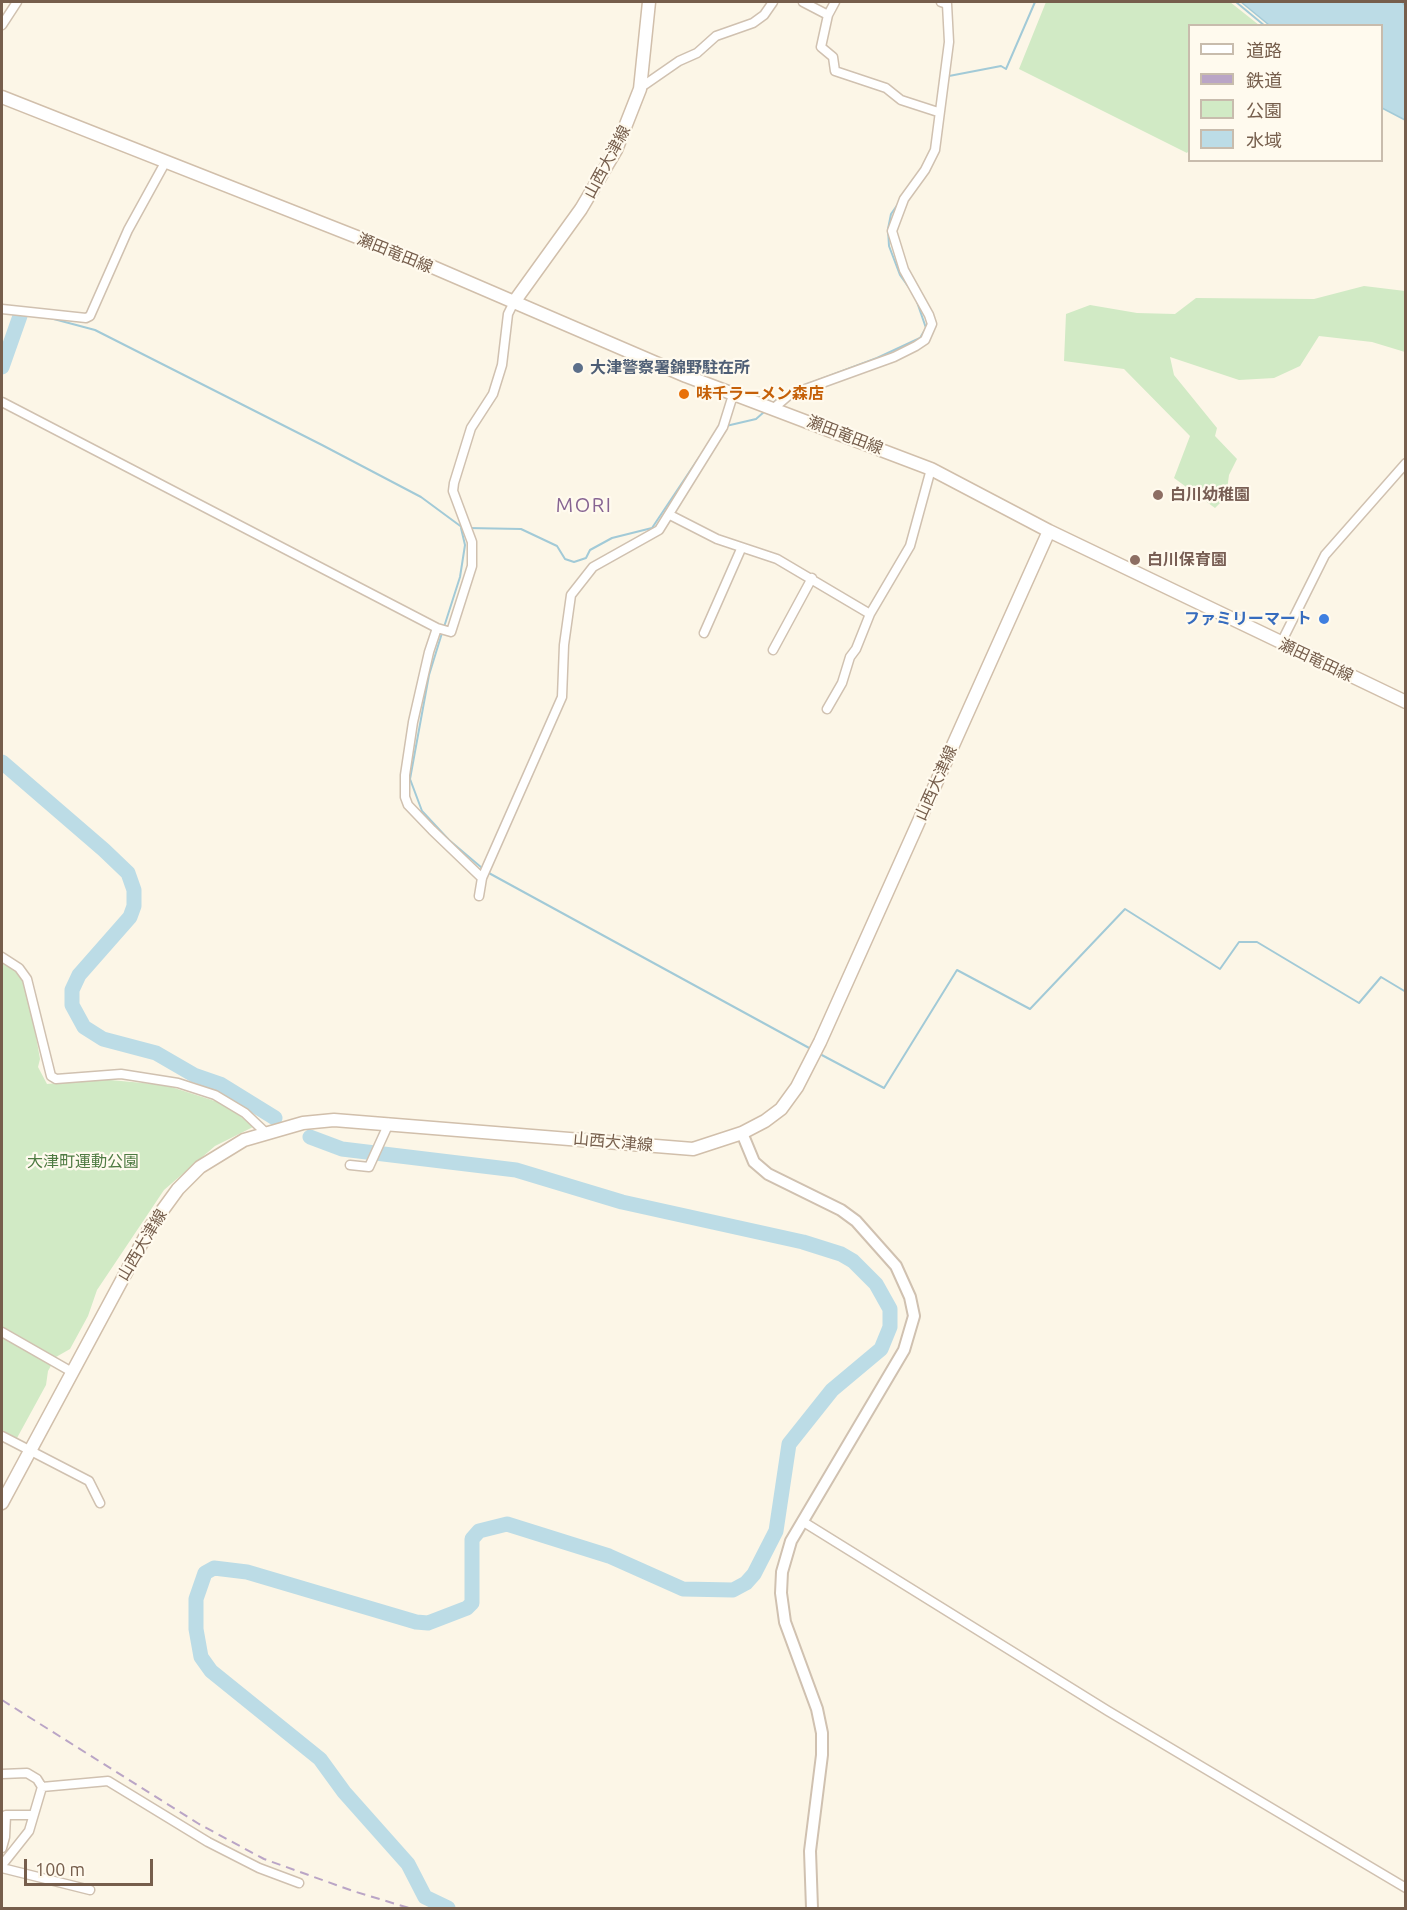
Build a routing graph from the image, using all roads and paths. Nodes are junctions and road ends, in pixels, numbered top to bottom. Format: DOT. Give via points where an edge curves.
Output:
graph roads {
  1 [pos="17,2"];
  2 [pos="649,2"];
  3 [pos="773,2"];
  4 [pos="803,2"];
  5 [pos="835,2"];
  6 [pos="941,2"];
  7 [pos="828,15"];
  8 [pos="2,26"];
  9 [pos="640,89"];
  10 [pos="2,97"];
  11 [pos="938,112"];
  12 [pos="166,161"];
  13 [pos="513,302"];
  14 [pos="2,309"];
  15 [pos="733,395"];
  16 [pos="2,402"];
  17 [pos="774,408"];
  18 [pos="1406,463"];
  19 [pos="931,469"];
  20 [pos="670,515"];
  21 [pos="1049,531"];
  22 [pos="741,549"];
  23 [pos="812,578"];
  24 [pos="870,614"];
  25 [pos="437,628"];
  26 [pos="704,633"];
  27 [pos="1281,644"];
  28 [pos="773,650"];
  29 [pos="1406,702"];
  30 [pos="827,709"];
  31 [pos="482,878"];
  32 [pos="479,896"];
  33 [pos="2,957"];
  34 [pos="389,1123"];
  35 [pos="265,1132"];
  36 [pos="741,1133"];
  37 [pos="351,1166"];
  38 [pos="2,1332"];
  39 [pos="72,1372"];
  40 [pos="2,1436"];
  41 [pos="29,1451"];
  42 [pos="2,1503"];
  43 [pos="100,1503"];
  44 [pos="802,1521"];
  45 [pos="2,1774"];
  46 [pos="42,1787"];
  47 [pos="4,1815"];
  48 [pos="33,1815"];
  49 [pos="2,1848"];
  50 [pos="2,1867"];
  51 [pos="299,1883"];
  52 [pos="1406,1888"];
  53 [pos="90,1890"];
  54 [pos="812,1908"];
  1 -- 8 [label="street"];
  2 -- 9 [label="main road, 山西大津線"];
  3 -- 9 [label="street" via="753,23 716,36 696,54 679,61"];
  4 -- 7 [label="street"];
  5 -- 7 [label="street"];
  6 -- 11 [label="street" via="947,4 949,32"];
  7 -- 11 [label="street" via="821,47 833,57 835,71 886,88 901,100"];
  9 -- 13 [label="main road, 山西大津線" via="602,178"];
  10 -- 12 [label="main road, 瀬田竜田線"];
  11 -- 17 [label="street" via="931,161 904,199 892,231 904,270 932,324 925,340 894,357 789,395"];
  12 -- 13 [label="main road, 瀬田竜田線"];
  12 -- 14 [label="street" via="128,230 90,316"];
  13 -- 15 [label="main road, 瀬田竜田線"];
  13 -- 25 [label="street" via="493,394 471,428 454,483 453,491 472,542 472,566 451,632"];
  15 -- 17 [label="main road, 瀬田竜田線"];
  15 -- 20 [label="street" via="723,427"];
  16 -- 25 [label="street"];
  17 -- 19 [label="main road, 瀬田竜田線"];
  18 -- 27 [label="street" via="1325,555"];
  19 -- 21 [label="main road, 瀬田竜田線"];
  19 -- 24 [label="street" via="910,546"];
  20 -- 22 [label="street"];
  20 -- 31 [label="street" via="659,530 593,567 576,586 564,645 562,697"];
  21 -- 27 [label="main road, 瀬田竜田線"];
  21 -- 36 [label="main road, 山西大津線" via="813,1057 781,1109"];
  22 -- 23 [label="street" via="777,559"];
  22 -- 26 [label="street"];
  23 -- 24 [label="street"];
  23 -- 28 [label="street"];
  24 -- 30 [label="street"];
  25 -- 31 [label="street" via="413,722 405,797 408,805"];
  27 -- 29 [label="main road, 瀬田竜田線"];
  31 -- 32 [label="street"];
  33 -- 35 [label="street" via="27,979 51,1076 56,1079 121,1074 178,1083 215,1095 245,1113"];
  34 -- 35 [label="main road, 山西大津線" via="334,1120"];
  34 -- 36 [label="main road, 山西大津線" via="693,1149"];
  34 -- 37 [label="street" via="369,1167"];
  35 -- 39 [label="main road, 山西大津線" via="200,1167 178,1189 151,1226"];
  36 -- 44 [label="street" via="754,1162 768,1174 856,1221 896,1266 914,1316 904,1350"];
  38 -- 39 [label="street"];
  39 -- 41 [label="main road, 山西大津線"];
  40 -- 41 [label="street"];
  41 -- 42 [label="main road, 山西大津線"];
  41 -- 43 [label="street" via="89,1481"];
  44 -- 52 [label="street" via="1108,1711"];
  44 -- 54 [label="street" via="790,1541 781,1593 785,1622 818,1709 822,1733 810,1851"];
  45 -- 46 [label="street" via="27,1773"];
  46 -- 48 [label="street"];
  46 -- 51 [label="street" via="108,1780 208,1842"];
  47 -- 48 [label="street"];
  47 -- 49 [label="street"];
  48 -- 50 [label="street" via="29,1831"];
  50 -- 53 [label="street"];
}
